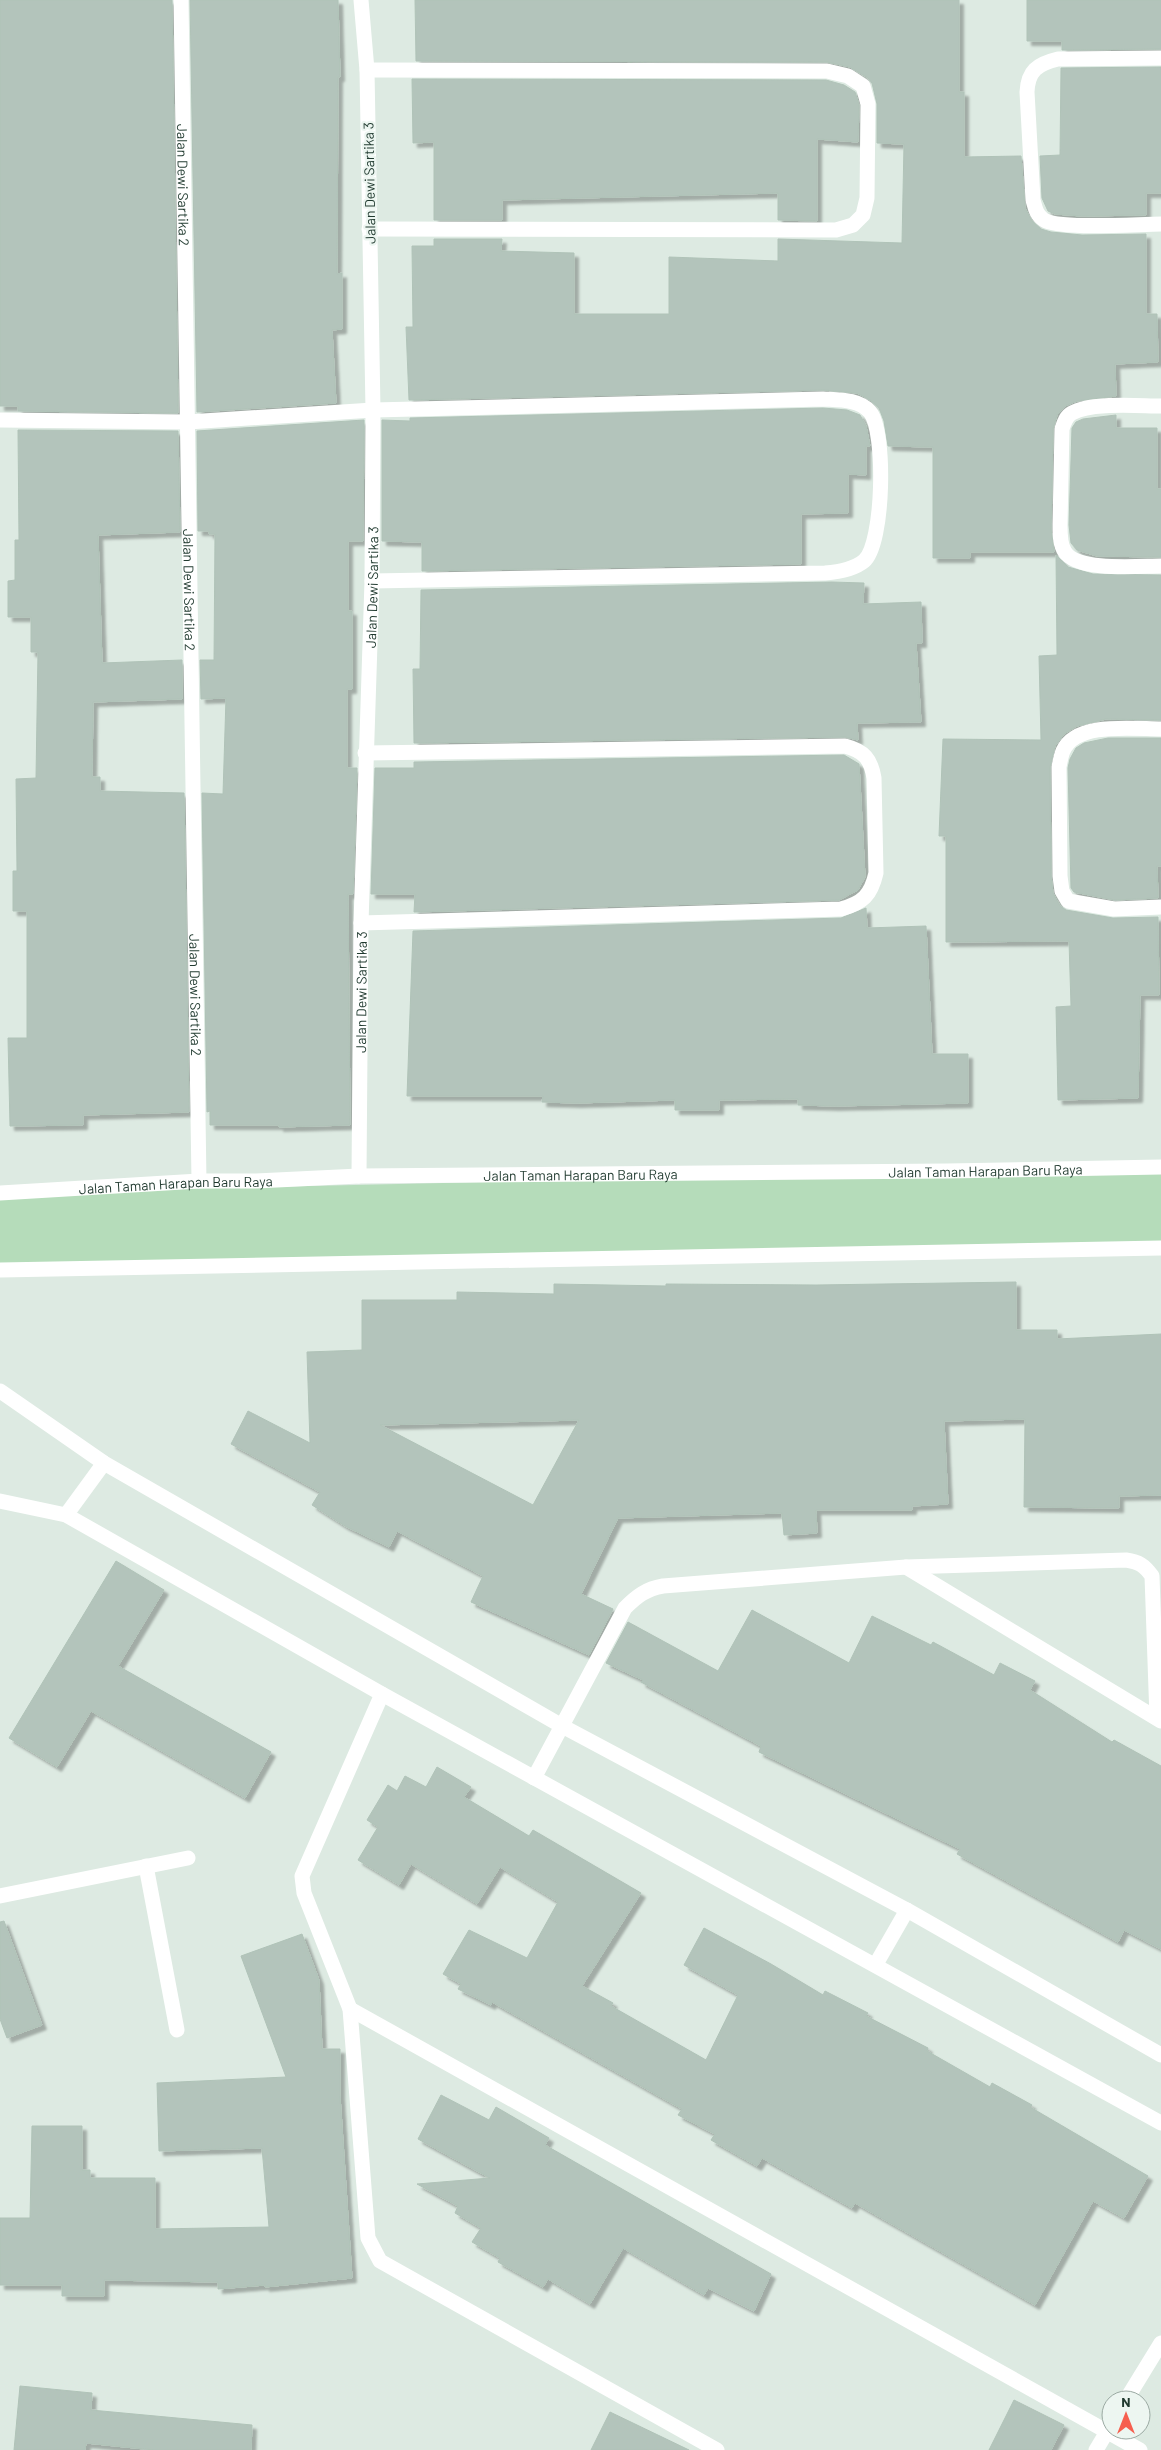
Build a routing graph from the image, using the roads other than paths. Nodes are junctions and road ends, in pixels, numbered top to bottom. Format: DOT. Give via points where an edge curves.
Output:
graph roads {
  1 [pos="181,0"];
  2 [pos="362,0"];
  3 [pos="1161,58"];
  4 [pos="368,70"];
  5 [pos="1161,224"];
  6 [pos="369,229"];
  7 [pos="1161,406"];
  8 [pos="373,410"];
  9 [pos="0,420"];
  10 [pos="188,422"];
  11 [pos="1161,566"];
  12 [pos="372,581"];
  13 [pos="1161,729"];
  14 [pos="365,753"];
  15 [pos="1161,907"];
  16 [pos="361,923"];
  17 [pos="1161,1167"];
  18 [pos="359,1176"];
  19 [pos="199,1181"];
  20 [pos="0,1192"];
  21 [pos="1161,1248"];
  22 [pos="0,1270"];
  23 [pos="0,1391"];
  24 [pos="104,1463"];
  25 [pos="0,1501"];
  26 [pos="66,1515"];
  27 [pos="906,1568"];
  28 [pos="382,1694"];
  29 [pos="1159,1720"];
  30 [pos="562,1726"];
  31 [pos="534,1778"];
  32 [pos="188,1858"];
  33 [pos="146,1866"];
  34 [pos="0,1896"];
  35 [pos="907,1910"];
  36 [pos="876,1964"];
  37 [pos="350,2009"];
  38 [pos="177,2030"];
  39 [pos="1161,2055"];
  40 [pos="1161,2123"];
  41 [pos="1161,2343"];
  42 [pos="1132,2390"];
  43 [pos="1101,2424"];
  44 [pos="1126,2440"];
  45 [pos="717,2450"];
  46 [pos="1140,2450"];
  1 -- 10 [label="street, Jalan Dewi Sartika 2"];
  2 -- 4 [label="street, Jalan Dewi Sartika 3"];
  3 -- 5 [label="street" via="1058,59 1045,62 1033,69 1027,92 1033,200 1036,212 1043,220 1068,225"];
  4 -- 6 [label="street, Jalan Dewi Sartika 3"];
  4 -- 6 [label="street" via="827,71 848,76 863,86 868,104 867,198 863,215 845,228"];
  6 -- 8 [label="street, Jalan Dewi Sartika 3"];
  7 -- 11 [label="street" via="1084,409 1072,413 1066,420 1062,429 1060,540 1066,553 1076,561 1109,566"];
  8 -- 10 [label="street"];
  8 -- 12 [label="street, Jalan Dewi Sartika 3"];
  8 -- 12 [label="street" via="848,400 868,410 876,420 881,445 878,529 874,546 865,561 846,571 825,574"];
  9 -- 10 [label="street"];
  10 -- 19 [label="street, Jalan Dewi Sartika 2"];
  12 -- 14 [label="street, Jalan Dewi Sartika 3"];
  13 -- 15 [label="street" via="1087,731 1071,740 1063,751 1059,777 1060,876 1068,902 1114,909"];
  14 -- 16 [label="street, Jalan Dewi Sartika 3"];
  14 -- 16 [label="street" via="846,746 860,750 871,762 876,873 867,898 841,909"];
  16 -- 18 [label="street, Jalan Dewi Sartika 3"];
  17 -- 18 [label="street, Jalan Taman Harapan Baru Raya"];
  18 -- 19 [label="street, Jalan Taman Harapan Baru Raya"];
  19 -- 20 [label="street, Jalan Taman Harapan Baru Raya"];
  21 -- 22 [label="street"];
  23 -- 24 [label="street"];
  24 -- 26 [label="street"];
  24 -- 30 [label="street"];
  25 -- 26 [label="street"];
  26 -- 28 [label="street"];
  27 -- 29 [label="street"];
  27 -- 29 [label="street" via="1139,1562 1152,1576"];
  27 -- 30 [label="street" via="650,1588 625,1608"];
  28 -- 31 [label="street"];
  28 -- 37 [label="street" via="302,1876 304,1893"];
  30 -- 31 [label="street"];
  30 -- 35 [label="street"];
  31 -- 36 [label="street"];
  32 -- 33 [label="street"];
  33 -- 34 [label="street"];
  33 -- 38 [label="street"];
  35 -- 36 [label="street"];
  35 -- 39 [label="street"];
  36 -- 40 [label="street"];
  37 -- 43 [label="street"];
  37 -- 45 [label="street" via="368,2238 380,2261"];
  41 -- 42 [label="street"];
  44 -- 46 [label="street"];
}
